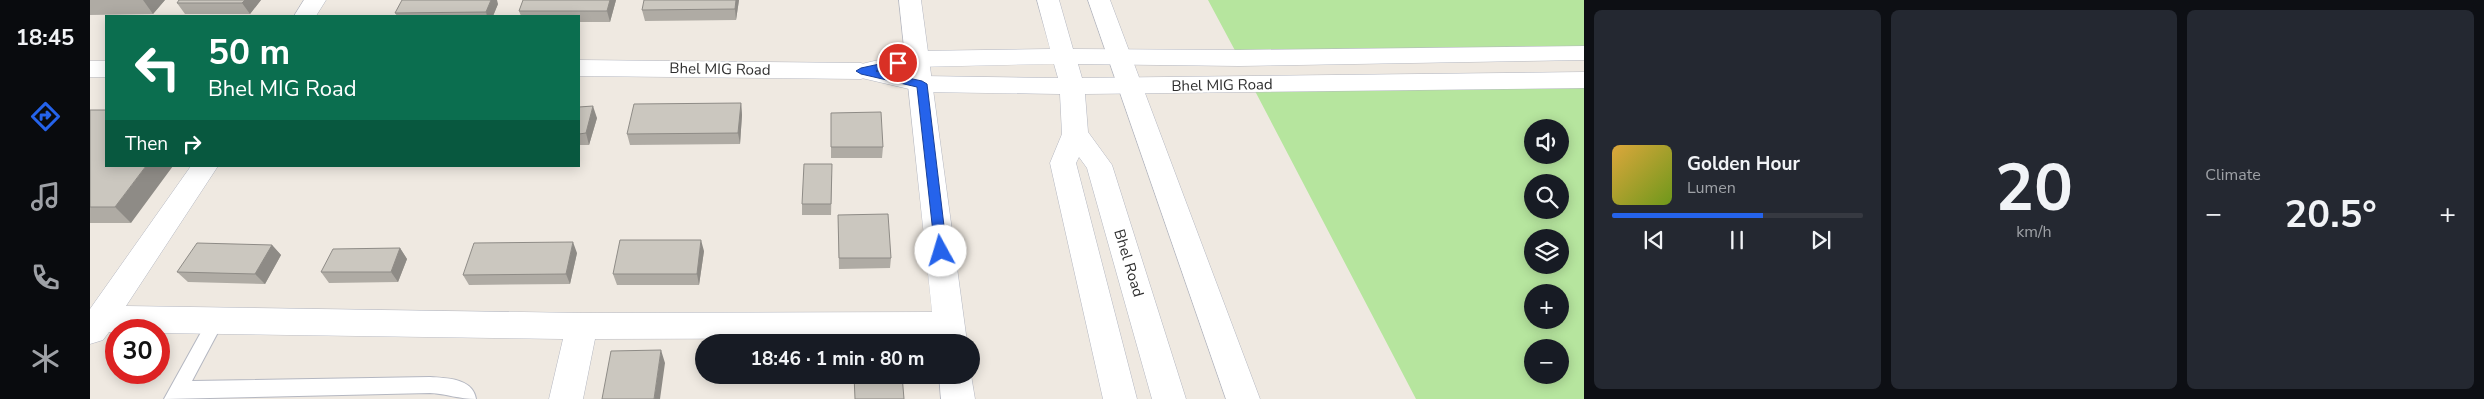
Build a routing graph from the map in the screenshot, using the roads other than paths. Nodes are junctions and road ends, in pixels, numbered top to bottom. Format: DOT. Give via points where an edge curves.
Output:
graph roads {
  1 [pos="316,0"];
  2 [pos="910,0"];
  3 [pos="1048,0"];
  4 [pos="1099,0"];
  5 [pos="306,15"];
  6 [pos="1584,53"];
  7 [pos="1065,56"];
  8 [pos="1120,58"];
  9 [pos="580,68"];
  10 [pos="90,69"];
  11 [pos="105,69"];
  12 [pos="919,72"];
  13 [pos="1584,80"];
  14 [pos="1072,86"];
  15 [pos="1130,87"];
  16 [pos="1075,134"];
  17 [pos="203,167"];
  18 [pos="216,321"];
  19 [pos="582,326"];
  20 [pos="95,327"];
  21 [pos="950,334"];
  22 [pos="956,384"];
  23 [pos="176,394"];
  24 [pos="467,399"];
  25 [pos="566,399"];
  26 [pos="958,399"];
  27 [pos="1120,399"];
  28 [pos="1170,399"];
  29 [pos="1243,399"];
  1 -- 5 [label="street"];
  2 -- 12 [label="street"];
  3 -- 7 [label="street"];
  4 -- 8 [label="street"];
  6 -- 8 [label="street, Bhel MIG Road"];
  7 -- 8 [label="street, Bhel MIG Road"];
  7 -- 12 [label="street, Bhel MIG Road"];
  7 -- 14 [label="street"];
  8 -- 15 [label="street"];
  9 -- 12 [label="street, Bhel MIG Road"];
  10 -- 11 [label="street"];
  12 -- 14 [label="street, Bhel MIG Road"];
  12 -- 21 [label="street"];
  13 -- 15 [label="street, Bhel MIG Road"];
  14 -- 15 [label="street, Bhel MIG Road"];
  14 -- 16 [label="street"];
  15 -- 29 [label="street"];
  16 -- 27 [label="street" via="1063,163"];
  16 -- 28 [label="street, Bhel Road" via="1099,165"];
  17 -- 20 [label="street"];
  18 -- 19 [label="street"];
  18 -- 20 [label="street"];
  18 -- 23 [label="lane"];
  19 -- 21 [label="street"];
  19 -- 25 [label="street"];
  22 -- 26 [label="street"];
  23 -- 24 [label="lane" via="430,385 454,387"];
}
